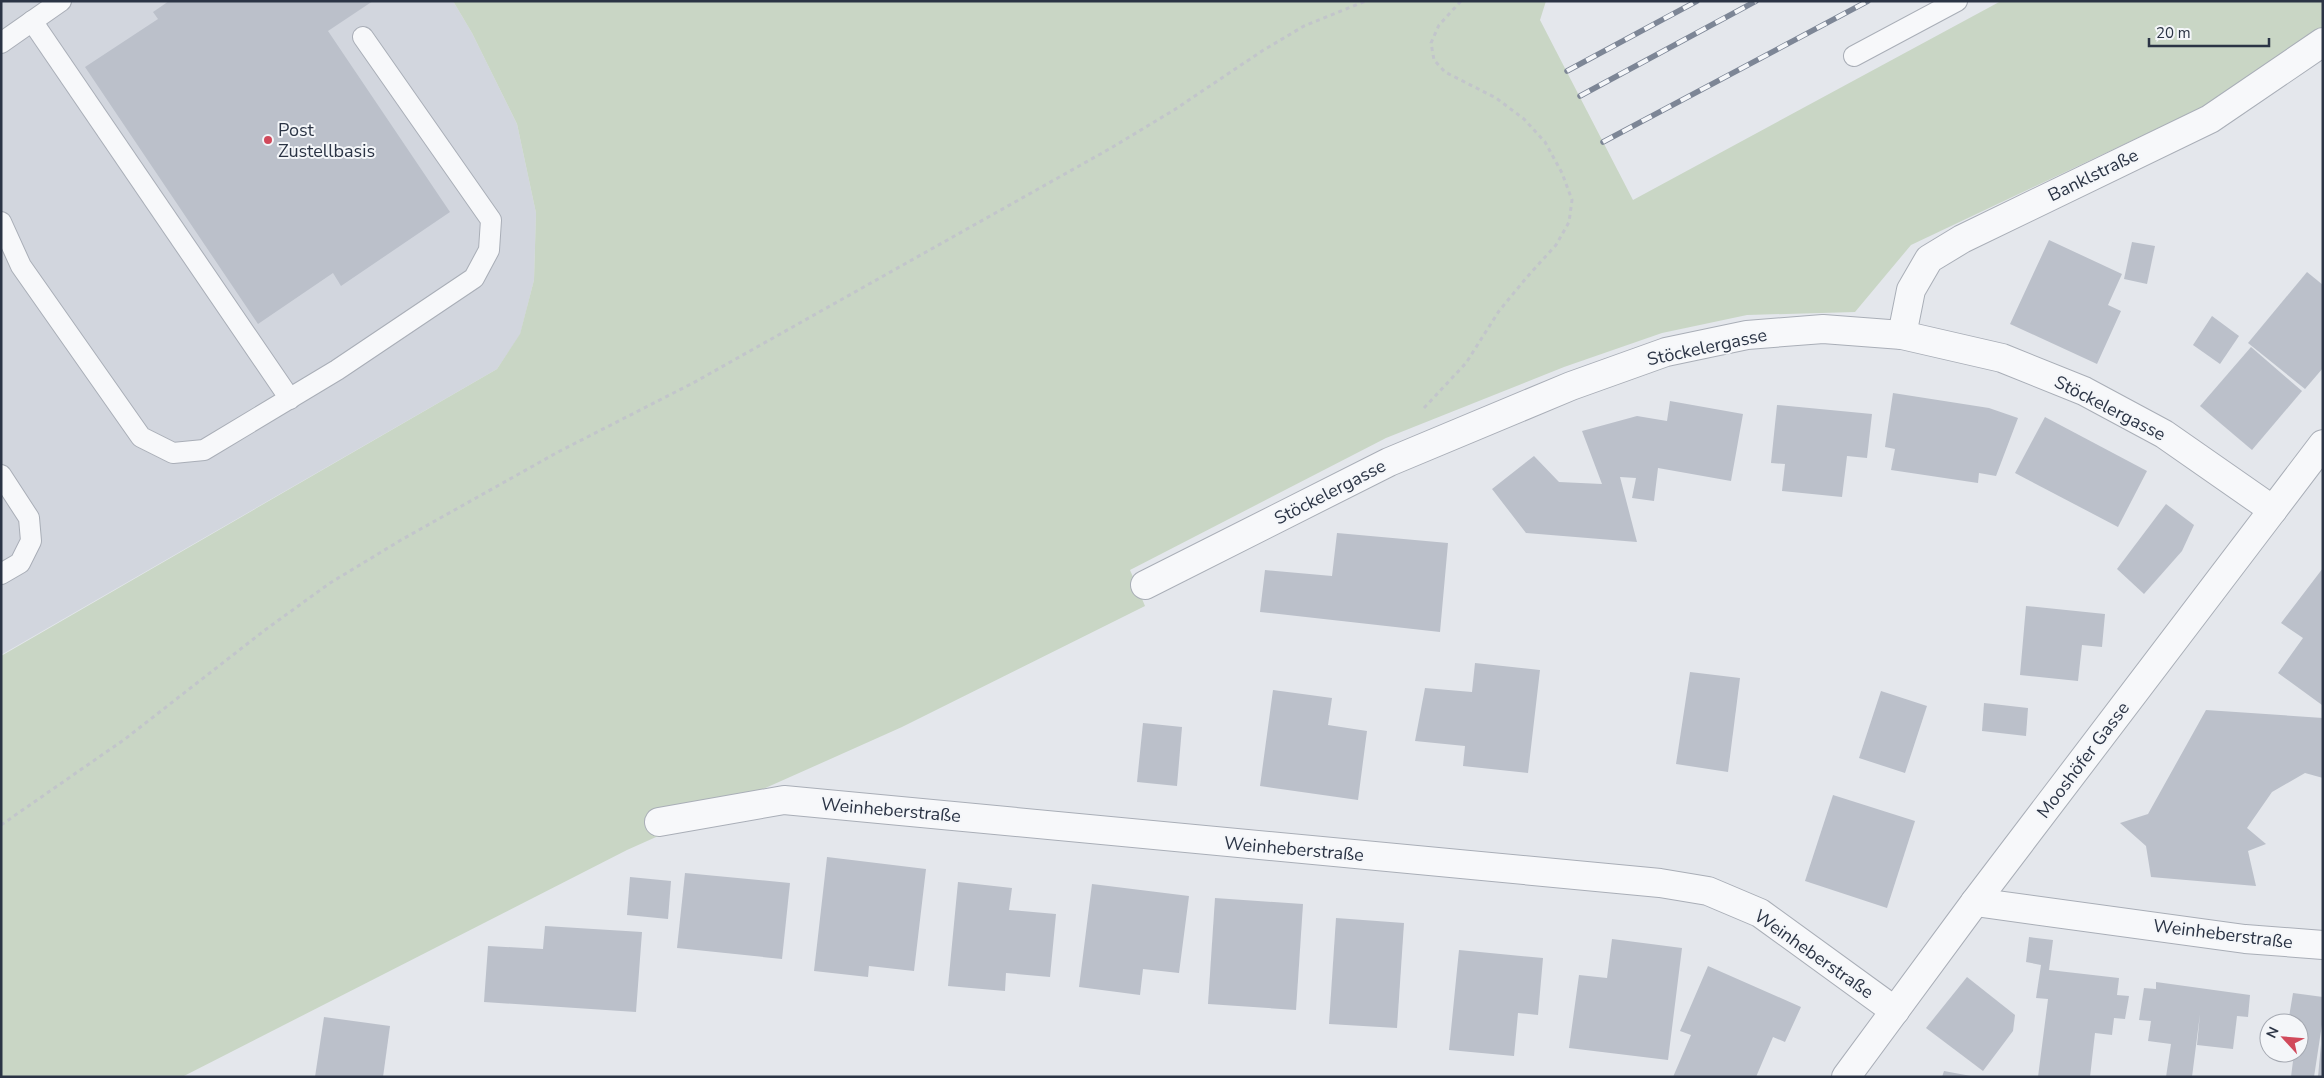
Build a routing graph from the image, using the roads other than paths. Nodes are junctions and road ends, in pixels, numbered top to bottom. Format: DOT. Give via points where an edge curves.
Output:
graph roads {
  1 [pos="61,1"];
  2 [pos="1957,1"];
  3 [pos="32,22"];
  4 [pos="363,37"];
  5 [pos="2323,42"];
  6 [pos="1,43"];
  7 [pos="1854,56"];
  8 [pos="1,222"];
  9 [pos="1902,335"];
  10 [pos="290,399"];
  11 [pos="2323,444"];
  12 [pos="1,475"];
  13 [pos="2273,510"];
  14 [pos="1,574"];
  15 [pos="1145,585"];
  16 [pos="659,822"];
  17 [pos="1975,902"];
  18 [pos="2323,945"];
  19 [pos="1895,1011"];
  20 [pos="1846,1077"];
  1 -- 3 [label="lane"];
  2 -- 7 [label="lane"];
  3 -- 6 [label="lane"];
  3 -- 10 [label="lane"];
  4 -- 10 [label="lane" via="491,220 489,250 474,278"];
  5 -- 9 [label="street, Banklstraße" via="2210,118 1962,239 1930,259 1911,290"];
  8 -- 10 [label="lane" via="21,266 141,437 172,452 204,450"];
  9 -- 13 [label="street, Stöckelergasse" via="2002,358 2084,391 2164,434"];
  9 -- 15 [label="street, Stöckelergasse" via="1823,329 1747,334 1666,352 1571,386 1389,462"];
  11 -- 13 [label="street, Mooshöfer Gasse"];
  12 -- 14 [label="lane" via="29,518 31,541 20,563"];
  13 -- 17 [label="street, Mooshöfer Gasse"];
  16 -- 19 [label="street, Weinheberstraße" via="784,800 1660,883 1708,891 1760,914"];
  17 -- 18 [label="street, Weinheberstraße" via="2245,939"];
  17 -- 19 [label="street, Mooshöfer Gasse"];
  19 -- 20 [label="street, Mooshöfer Gasse"];
}
